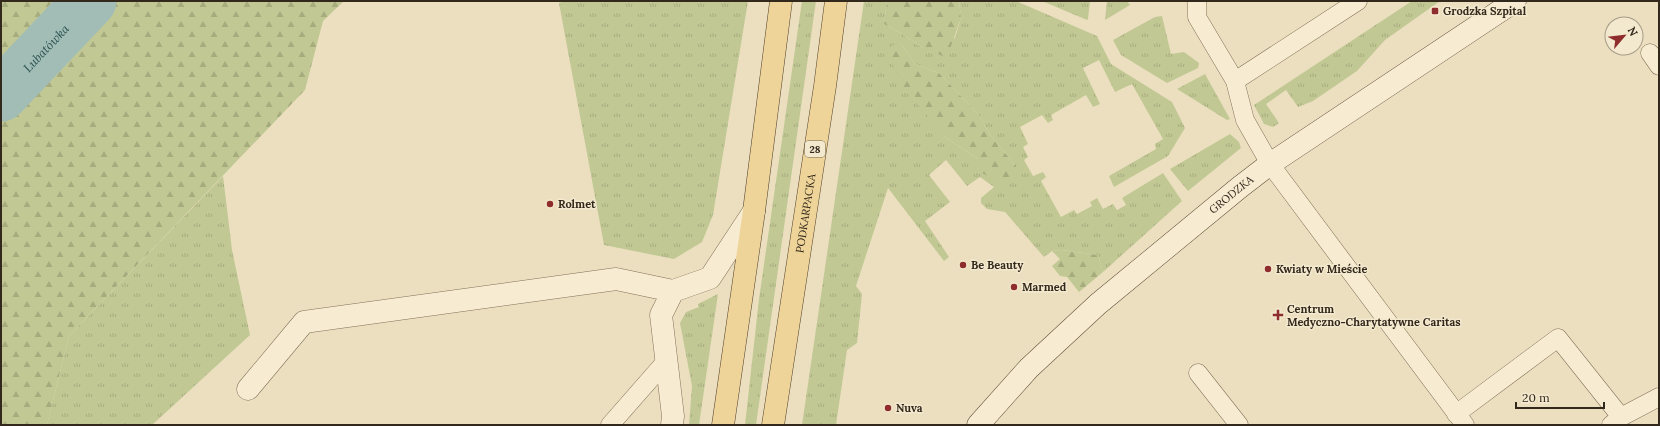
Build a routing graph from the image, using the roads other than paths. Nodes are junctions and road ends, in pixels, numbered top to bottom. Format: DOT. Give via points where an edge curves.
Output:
graph roads {
  1 [pos="780,1"];
  2 [pos="836,1"];
  3 [pos="1197,1"];
  4 [pos="1358,1"];
  5 [pos="1515,1"];
  6 [pos="1235,81"];
  7 [pos="1270,164"];
  8 [pos="754,211"];
  9 [pos="673,291"];
  10 [pos="667,360"];
  11 [pos="1198,373"];
  12 [pos="248,389"];
  13 [pos="1659,397"];
  14 [pos="1460,420"];
  15 [pos="1616,421"];
  16 [pos="610,425"];
  17 [pos="672,425"];
  18 [pos="723,425"];
  19 [pos="773,425"];
  20 [pos="978,425"];
  21 [pos="1239,425"];
  1 -- 8 [label="main road"];
  2 -- 19 [label="main road, PODKARPACKA / 28"];
  3 -- 6 [label="lane" via="1196,18"];
  4 -- 6 [label="lane"];
  5 -- 7 [label="street, GRODZKA"];
  6 -- 7 [label="lane" via="1245,120"];
  7 -- 14 [label="lane"];
  7 -- 20 [label="street, GRODZKA" via="1098,304 1029,368"];
  8 -- 9 [label="street" via="710,278"];
  8 -- 18 [label="main road"];
  9 -- 10 [label="street" via="662,314"];
  9 -- 12 [label="street" via="616,279 304,322"];
  10 -- 16 [label="lane"];
  10 -- 17 [label="street"];
  11 -- 21 [label="lane"];
  13 -- 15 [label="lane"];
  14 -- 15 [label="lane" via="1558,338"];
}
